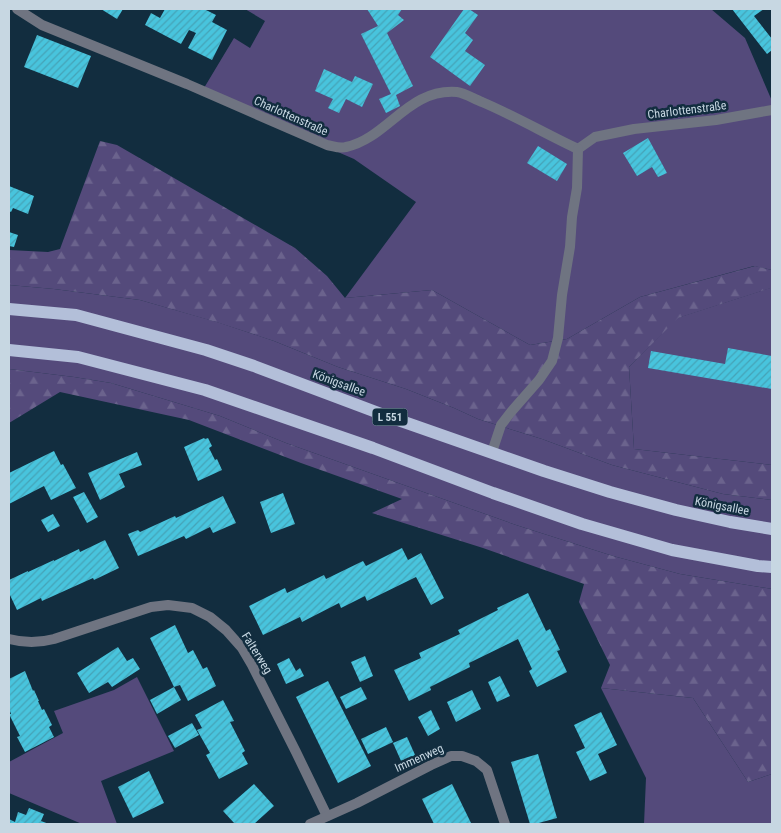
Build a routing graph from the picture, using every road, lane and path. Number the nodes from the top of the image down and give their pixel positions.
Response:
1 (16, 9) edge
2 (772, 110) edge
3 (578, 149) junction
4 (9, 309) edge
5 (9, 350) edge
6 (492, 452) junction
7 (772, 528) edge
8 (772, 567) edge
9 (9, 639) edge
10 (327, 816) junction
11 (310, 824) edge
12 (505, 824) edge

1 - 3 street, Charlottenstraße
2 - 3 street, Charlottenstraße
3 - 6 street
4 - 6 main road, Königsallee / L 551
5 - 8 main road
6 - 7 main road, Königsallee / L 551
9 - 10 street, Falterweg
10 - 11 street, Immenweg
10 - 12 street, Immenweg

